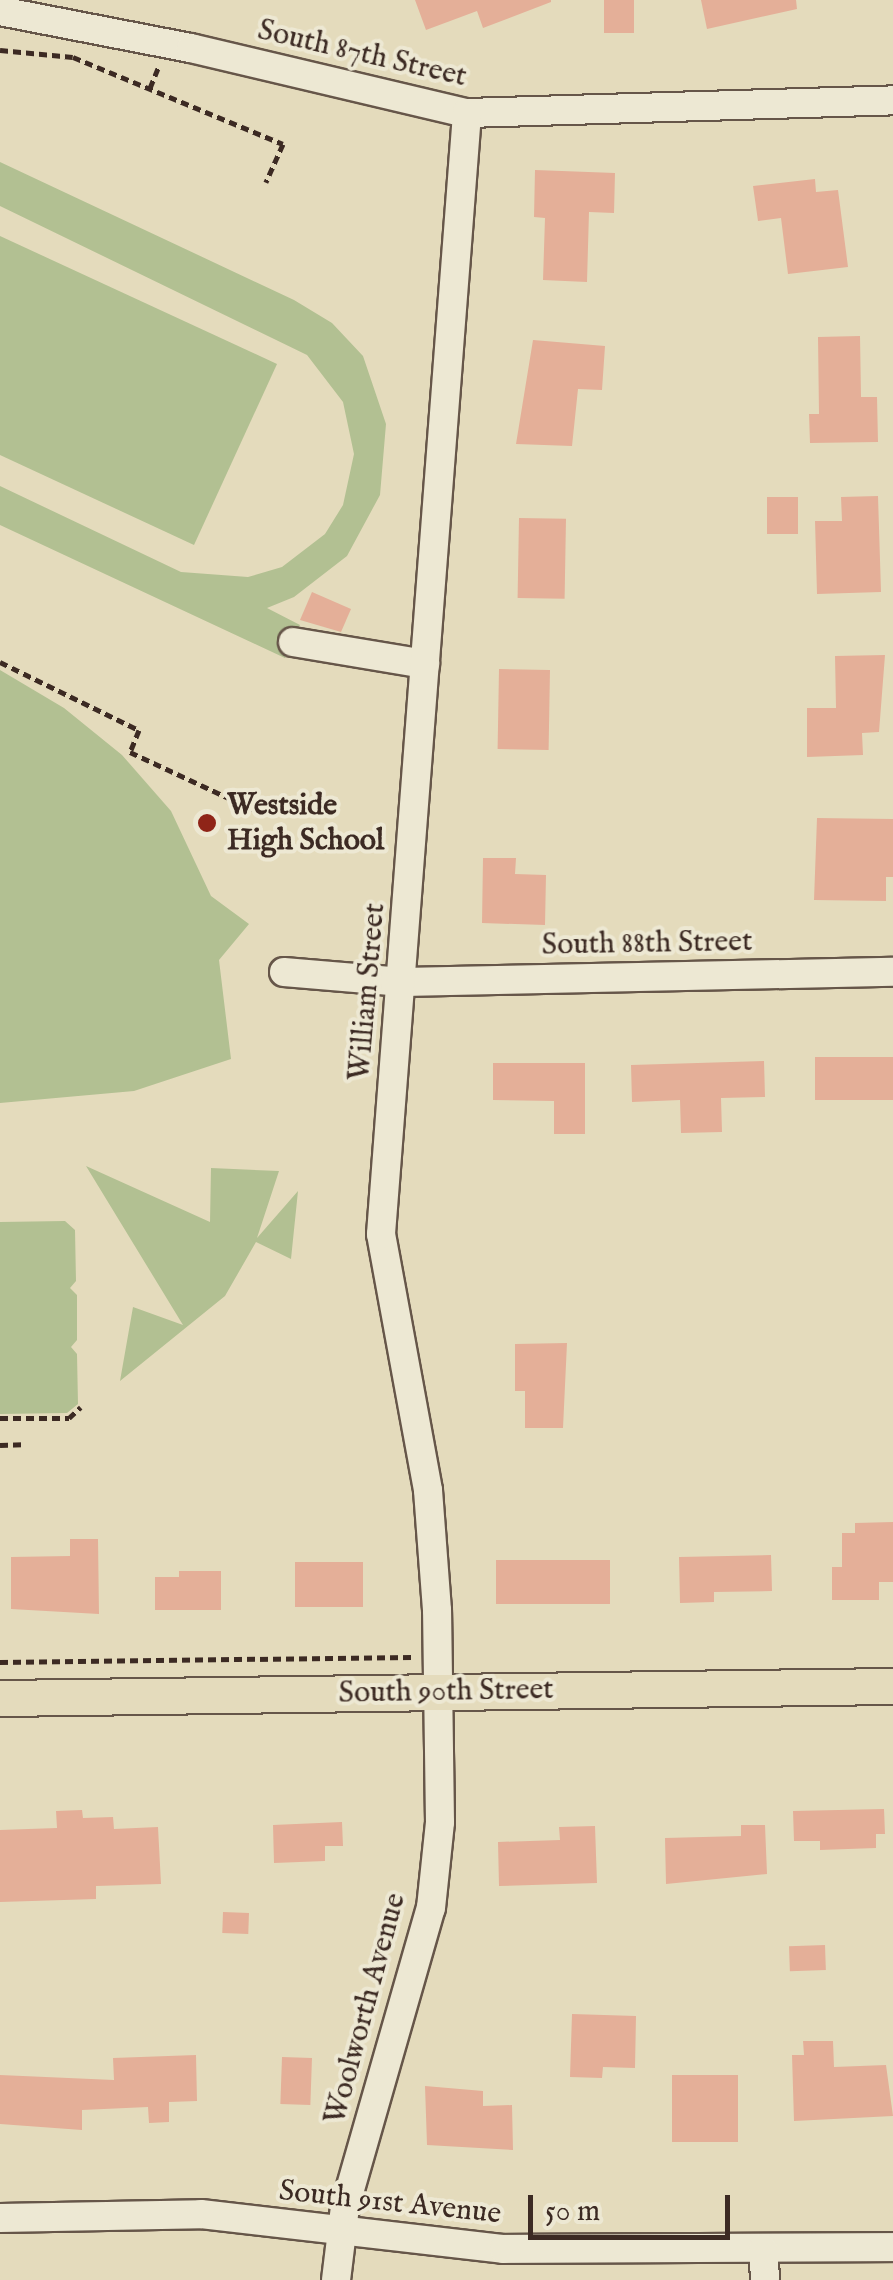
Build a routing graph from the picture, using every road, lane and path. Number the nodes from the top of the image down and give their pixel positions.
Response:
1 (0, 12) edge
2 (0, 50) edge
3 (161, 60) dead end
4 (150, 88) junction
5 (893, 100) edge
6 (466, 113) junction
7 (266, 182) dead end
8 (293, 642) dead end
9 (0, 662) edge
10 (425, 664) junction
11 (263, 814) dead end
12 (284, 972) dead end
13 (893, 972) edge
14 (402, 982) junction
15 (81, 1407) dead end
16 (0, 1418) edge
17 (22, 1444) dead end
18 (0, 1445) edge
19 (415, 1658) dead end
20 (0, 1662) edge
21 (893, 1686) edge
22 (438, 1692) junction
23 (0, 1698) edge
24 (0, 2218) edge
25 (341, 2231) junction
26 (893, 2247) edge
27 (763, 2249) junction
28 (336, 2280) edge
29 (765, 2280) edge

1 - 6 street, South 87th Street
2 - 4 path
3 - 4 path
4 - 7 path
5 - 6 street, South 87th Street
6 - 10 street, William Street
8 - 10 street
9 - 11 path
10 - 14 street, William Street
12 - 14 street, South 88th Street
13 - 14 street, South 88th Street
14 - 22 street, William Street
15 - 16 path
17 - 18 path
19 - 20 path
21 - 22 main road, South 90th Street
22 - 23 main road, South 90th Street
22 - 25 street, Woolworth Avenue
24 - 25 street, South 91st Avenue
25 - 27 street, South 91st Avenue
25 - 28 street, Woolworth Avenue
26 - 27 street, South 91st Avenue
27 - 29 street

